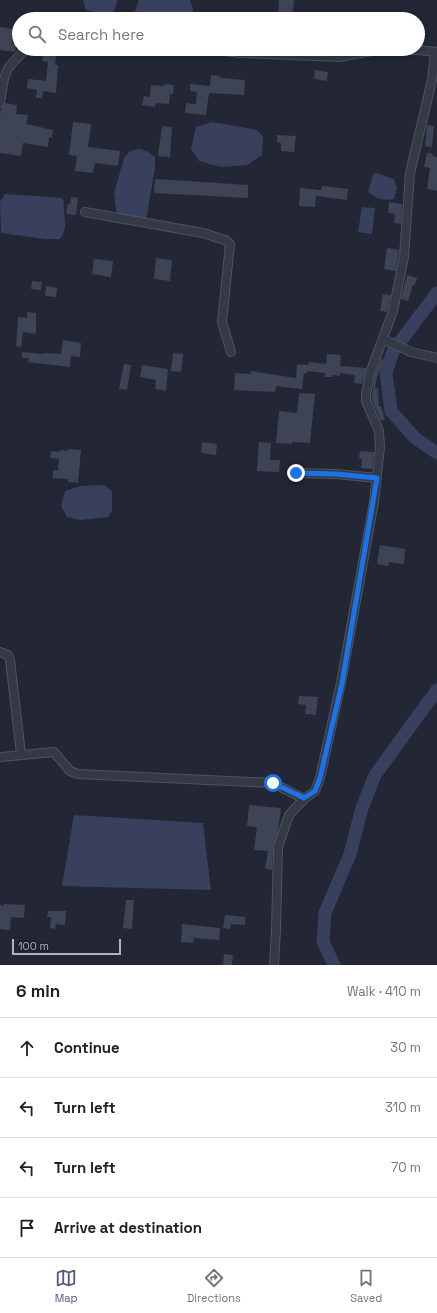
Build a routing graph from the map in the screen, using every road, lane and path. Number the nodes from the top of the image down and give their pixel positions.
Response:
1 (425, 51) edge
2 (436, 52) edge
3 (19, 56) edge
4 (319, 56) edge
5 (344, 56) edge
6 (0, 102) edge
7 (85, 212) dead end
8 (385, 339) junction
9 (231, 352) dead end
10 (437, 358) edge
11 (296, 473) dead end
12 (377, 478) junction
13 (0, 652) edge
14 (21, 754) junction
15 (0, 757) edge
16 (304, 798) junction
17 (274, 965) edge

1 - 2 street
2 - 8 street
3 - 6 street
4 - 5 street
7 - 9 street
8 - 10 street
8 - 12 street
11 - 12 street
12 - 16 street
13 - 14 street
14 - 15 street
14 - 16 street
16 - 17 street

